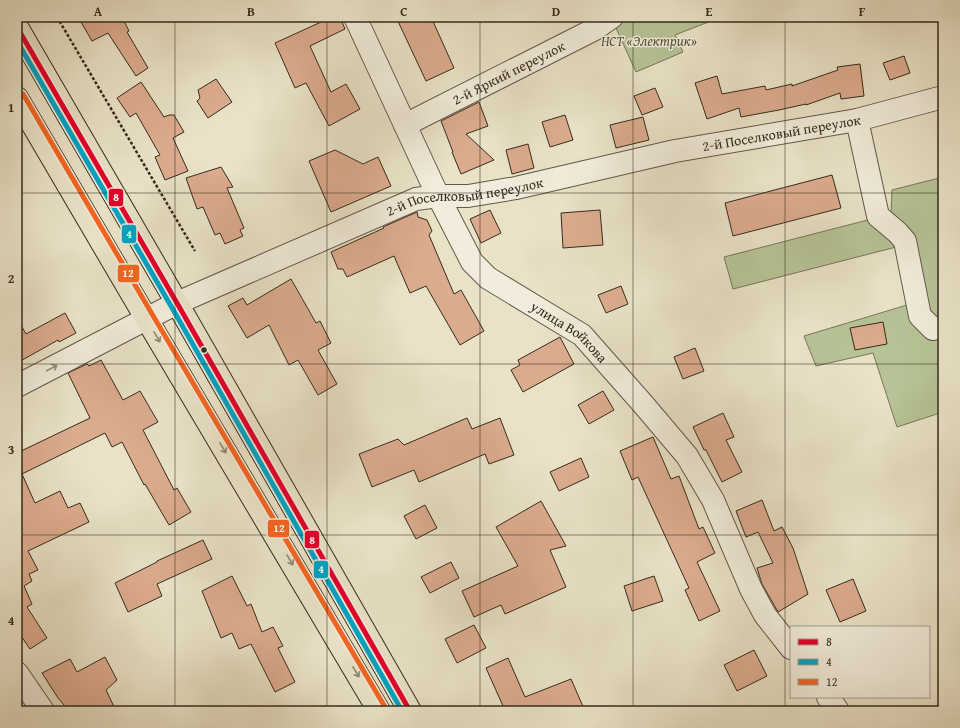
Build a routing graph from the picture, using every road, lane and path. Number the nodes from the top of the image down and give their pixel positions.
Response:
1 (57, 17) edge
2 (355, 17) edge
3 (612, 17) edge
4 (17, 27) edge
5 (943, 97) edge
6 (17, 98) edge
7 (857, 120) junction
8 (405, 125) junction
9 (438, 196) junction
10 (195, 252) dead end
11 (177, 303) junction
12 (146, 318) junction
13 (943, 327) edge
14 (17, 386) edge
15 (790, 647) edge
16 (17, 673) edge
17 (829, 698) edge
18 (43, 711) edge
19 (379, 711) edge
20 (410, 711) edge
21 (838, 711) edge

1 - 10 path
2 - 8 street, улица Войкова
3 - 8 street, 2-й Яркий переулок
4 - 11 main road
5 - 7 street, 2-й Поселковый переулок
6 - 12 main road
7 - 9 street, 2-й Поселковый переулок
7 - 13 street
8 - 9 street, улица Войкова
9 - 11 street, 2-й Поселковый переулок
9 - 15 street, улица Войкова
11 - 12 street, 2-й Поселковый переулок
11 - 20 main road
14 -> 12 street, 2-й Поселковый переулок
12 -> 19 main road
16 - 18 street
17 - 21 street

